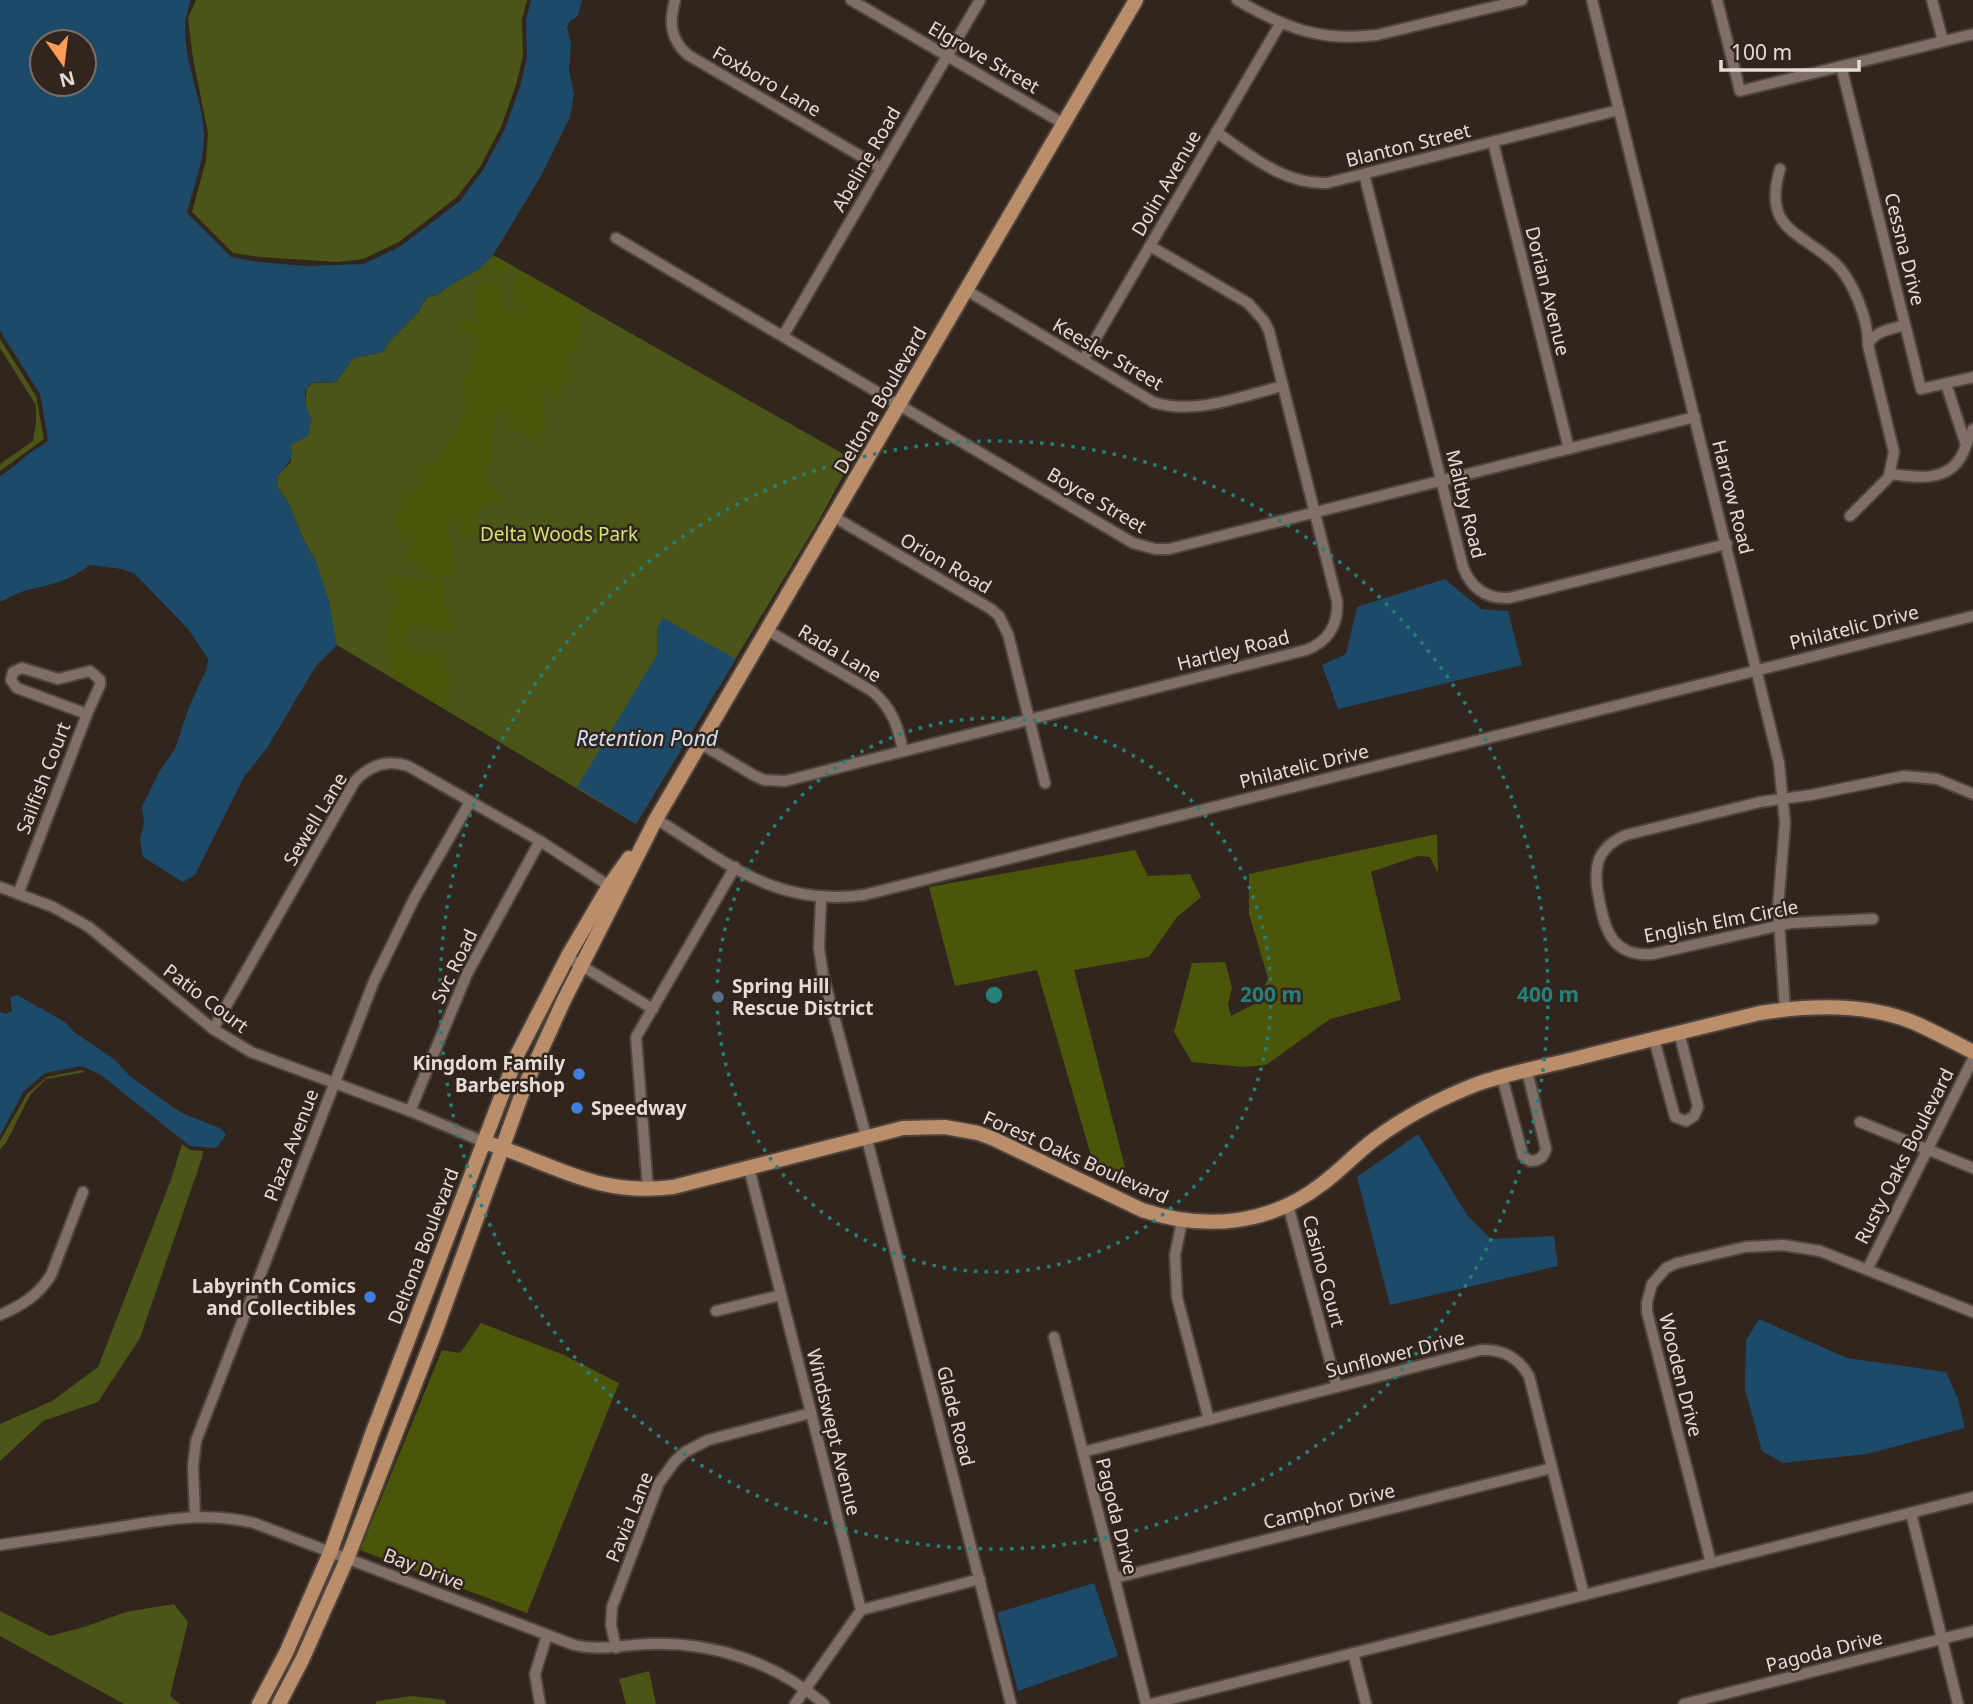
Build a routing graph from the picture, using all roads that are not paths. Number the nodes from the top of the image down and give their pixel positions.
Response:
1 (675, 0) edge
2 (851, 0) edge
3 (980, 0) edge
4 (1136, 0) edge
5 (1237, 0) edge
6 (1521, 0) edge
7 (1592, 0) edge
8 (1717, 0) edge
9 (1932, 0) edge
10 (1280, 24) junction
11 (1973, 34) edge
12 (1942, 41) junction
13 (947, 56) junction
14 (1842, 66) junction
15 (1619, 110) junction
16 (1064, 124) junction
17 (1216, 132) junction
18 (1493, 142) junction
19 (881, 168) junction
20 (1780, 169) dead end
21 (1364, 173) junction
22 (616, 238) dead end
23 (1150, 246) junction
24 (966, 290) junction
25 (1905, 325) junction
26 (783, 336) junction
27 (1868, 343) junction
28 (1083, 360) junction
29 (1973, 377) edge
30 (1946, 384) junction
31 (1283, 386) junction
32 (900, 404) junction
33 (1695, 417) junction
34 (1973, 429) edge
35 (1965, 442) junction
36 (1569, 449) junction
37 (1889, 475) junction
38 (1442, 481) junction
39 (1315, 513) junction
40 (1850, 516) dead end
41 (834, 517) junction
42 (1727, 544) junction
43 (1973, 616) edge
44 (767, 631) junction
45 (1755, 669) junction
46 (87, 714) junction
47 (1030, 719) junction
48 (701, 744) junction
49 (903, 751) junction
50 (1045, 782) dead end
51 (1973, 794) edge
52 (1784, 799) junction
53 (470, 802) junction
54 (656, 819) junction
55 (540, 841) junction
56 (735, 867) junction
57 (0, 887) edge
58 (615, 889) junction
59 (18, 894) junction
60 (821, 898) junction
61 (1873, 919) dead end
62 (1779, 925) junction
63 (567, 957) junction
64 (584, 965) junction
65 (653, 1009) junction
66 (1785, 1009) junction
67 (213, 1029) junction
68 (1679, 1032) junction
69 (1654, 1039) junction
70 (1973, 1052) edge
71 (1973, 1059) edge
72 (1527, 1071) junction
73 (1502, 1077) junction
74 (333, 1084) junction
75 (410, 1111) junction
76 (1860, 1122) dead end
77 (867, 1138) junction
78 (484, 1142) junction
79 (502, 1147) junction
80 (1927, 1149) junction
81 (749, 1168) junction
82 (1973, 1168) edge
83 (648, 1190) junction
84 (83, 1192) dead end
85 (1288, 1205) junction
86 (1182, 1221) junction
87 (1867, 1270) junction
88 (781, 1295) junction
89 (716, 1311) dead end
90 (1973, 1312) edge
91 (0, 1315) edge
92 (413, 1326) junction
93 (434, 1334) junction
94 (1054, 1337) dead end
95 (1336, 1387) junction
96 (811, 1413) junction
97 (1209, 1420) junction
98 (1083, 1452) junction
99 (1552, 1468) junction
100 (1973, 1497) edge
101 (1911, 1513) junction
102 (195, 1516) junction
103 (0, 1545) edge
104 (330, 1553) junction
105 (347, 1559) junction
106 (1711, 1563) junction
107 (1115, 1578) junction
108 (979, 1579) junction
109 (1584, 1595) junction
110 (861, 1610) junction
111 (1973, 1631) edge
112 (547, 1635) junction
113 (1942, 1639) junction
114 (616, 1648) junction
115 (1353, 1653) junction
116 (805, 1689) junction
117 (1735, 1691) junction
118 (259, 1704) edge
119 (279, 1704) edge
120 (540, 1704) edge
121 (795, 1704) edge
122 (824, 1704) edge
123 (1011, 1704) edge
124 (1148, 1704) edge
125 (1366, 1704) edge
126 (1684, 1704) edge
127 (1738, 1704) edge
128 (1958, 1704) edge

1 - 19 street, Foxboro Lane
2 - 13 street, Elgrove Street
3 - 13 street, Abeline Road
4 - 16 main road, Deltona Boulevard
5 - 10 street
6 - 10 street
7 - 15 street, Harrow Road
8 - 14 street
9 - 12 street
10 - 17 street, Dolin Avenue
11 - 12 street
12 - 14 street
13 - 16 street, Elgrove Street
13 - 19 street, Abeline Road
14 - 25 street, Cessna Drive
15 - 18 street, Blanton Street
15 - 33 street, Harrow Road
16 - 24 main road, Deltona Boulevard
17 - 21 street, Blanton Street
17 - 23 street, Dolin Avenue
18 - 21 street, Blanton Street
18 - 36 street, Dorian Avenue
19 - 26 street, Abeline Road
20 - 27 street
21 - 38 street, Maltby Road
22 - 26 street, Boyce Street
23 - 28 street, Dolin Avenue
23 - 31 street, Hartley Road
24 - 28 street, Keesler Street
24 - 32 main road, Deltona Boulevard
25 - 27 street
25 - 30 street, Cessna Drive
26 - 32 street, Boyce Street
27 - 37 street
28 - 31 street, Keesler Street
29 - 30 street, Cessna Drive
30 - 35 street
31 - 39 street, Hartley Road
32 - 39 street, Boyce Street
32 - 41 main road, Deltona Boulevard
33 - 36 street, Boyce Street
33 - 42 street, Harrow Road
34 - 35 street
35 - 37 street
36 - 38 street, Boyce Street
37 - 40 street
38 - 39 street, Boyce Street
38 - 42 street, Maltby Road
39 - 47 street, Hartley Road
41 - 44 main road, Deltona Boulevard
41 - 47 street, Orion Road
42 - 45 street, Harrow Road
43 - 45 street, Philatelic Drive
44 - 48 main road, Deltona Boulevard
44 - 49 street, Rada Lane
45 - 52 street, Harrow Road
45 - 60 street, Philatelic Drive
46 - 46 street, Sailfish Court
46 - 59 street, Sailfish Court
47 - 49 street, Hartley Road
47 - 50 street, Orion Road
48 - 49 street, Hartley Road
48 - 54 main road, Deltona Boulevard
51 - 52 street
52 - 62 street, Harrow Road
52 - 62 street, English Elm Circle
53 - 55 street, Sewell Lane
53 - 67 street, Sewell Lane
53 - 74 street, Plaza Avenue
54 - 56 street, Philatelic Drive
54 - 58 main road, Deltona Boulevard
55 - 58 street, Sewell Lane
55 - 75 street, Svc Road
56 - 60 street, Philatelic Drive
56 - 65 street
57 - 59 street, Patio Court
58 - 63 main road, Deltona Boulevard
58 - 64 main road, Deltona Boulevard
59 - 67 street, Patio Court
60 - 77 street, Glade Road
61 - 62 street, English Elm Circle
62 - 66 street, Harrow Road
63 - 64 street
63 - 78 main road, Deltona Boulevard
64 - 65 street
64 - 79 main road, Deltona Boulevard
65 - 83 street
66 - 68 main road, Forest Oaks Boulevard
66 - 70 main road, Forest Oaks Boulevard
67 - 74 street, Patio Court
68 - 69 main road, Forest Oaks Boulevard
68 - 69 street
69 - 72 main road, Forest Oaks Boulevard
71 - 80 street, Rusty Oaks Boulevard
72 - 73 main road, Forest Oaks Boulevard
72 - 73 street
73 - 85 main road, Forest Oaks Boulevard
74 - 75 street, Patio Court
74 - 102 street, Plaza Avenue
75 - 78 street, Patio Court
76 - 80 street
77 - 81 main road, Forest Oaks Boulevard
77 - 86 main road, Forest Oaks Boulevard
77 - 108 street, Glade Road
78 - 79 main road, Forest Oaks Boulevard
78 - 92 main road, Deltona Boulevard
79 - 83 main road, Forest Oaks Boulevard
79 - 93 main road, Deltona Boulevard
80 - 82 street
80 - 87 street, Rusty Oaks Boulevard
81 - 83 main road, Forest Oaks Boulevard
81 - 88 street, Windswept Avenue
84 - 91 street
85 - 86 main road, Forest Oaks Boulevard
85 - 95 street, Casino Court
86 - 97 street
87 - 90 street, Wooden Drive
87 - 106 street, Wooden Drive
88 - 89 street
88 - 96 street, Windswept Avenue
92 - 93 main road
92 - 104 main road, Deltona Boulevard
93 - 105 main road, Deltona Boulevard
94 - 98 street, Pagoda Drive
95 - 97 street, Sunflower Drive
95 - 99 street, Sunflower Drive
96 - 110 street, Windswept Avenue
96 - 114 street, Pavia Lane
97 - 98 street, Sunflower Drive
98 - 107 street, Pagoda Drive
99 - 107 street, Camphor Drive
99 - 109 street, Sunflower Drive
100 - 101 street
101 - 106 street
101 - 113 street
102 - 103 street, Bay Drive
102 - 104 street, Bay Drive
104 - 105 street, Bay Drive
104 - 118 main road, Deltona Boulevard
105 - 112 street, Bay Drive
105 - 119 main road, Deltona Boulevard
106 - 109 street
107 - 124 street, Pagoda Drive
108 - 110 street
108 - 123 street, Glade Road
109 - 115 street
110 - 116 street
111 - 113 street, Pagoda Drive
112 - 114 street, Bay Drive
112 - 120 street
113 - 117 street, Pagoda Drive
113 - 128 street
114 - 116 street, Bay Drive
115 - 124 street
115 - 125 street
116 - 121 street
116 - 122 street, Bay Drive
117 - 126 street, Pagoda Drive
117 - 127 street

